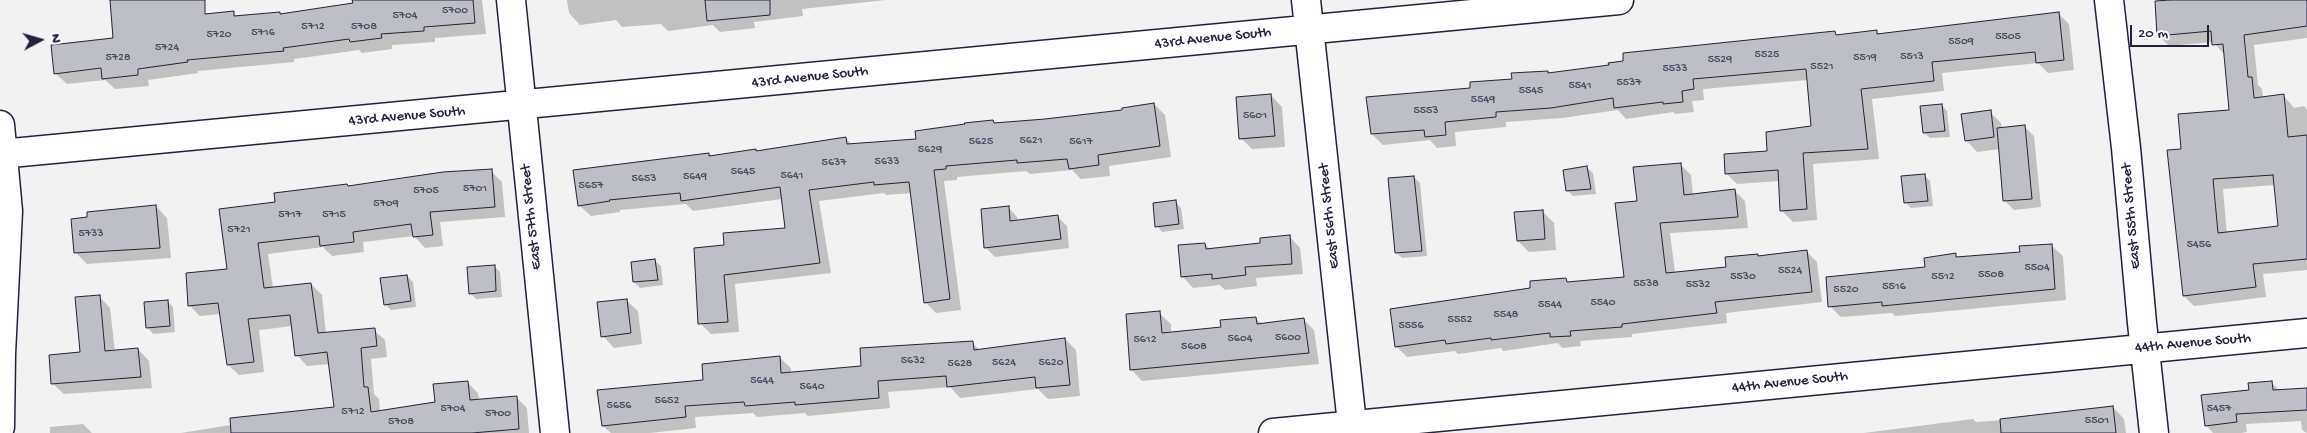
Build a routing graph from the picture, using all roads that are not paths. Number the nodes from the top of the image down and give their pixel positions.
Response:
1 (511, 0) edge
2 (1306, 0) edge
3 (1619, 0) edge
4 (2109, 0) edge
5 (1309, 30) junction
6 (521, 105) junction
7 (0, 125) edge
8 (2, 154) edge
9 (2307, 333) edge
10 (2145, 348) junction
11 (0, 427) edge
12 (1353, 429) edge
13 (555, 433) edge
14 (1273, 433) edge
15 (2154, 433) edge

1 - 6 street, East 57th Street
2 - 5 street, East 56th Street
3 - 5 street, 43rd Avenue South
4 - 10 street, East 55th Street
5 - 6 street, 43rd Avenue South
5 - 12 street, East 56th Street
6 - 8 street, 43rd Avenue South
6 - 13 street, East 57th Street
7 - 8 street
8 - 11 street
9 - 10 street, 44th Avenue South
10 - 12 street, 44th Avenue South
10 - 15 street, East 55th Street
12 - 14 street, 44th Avenue South

